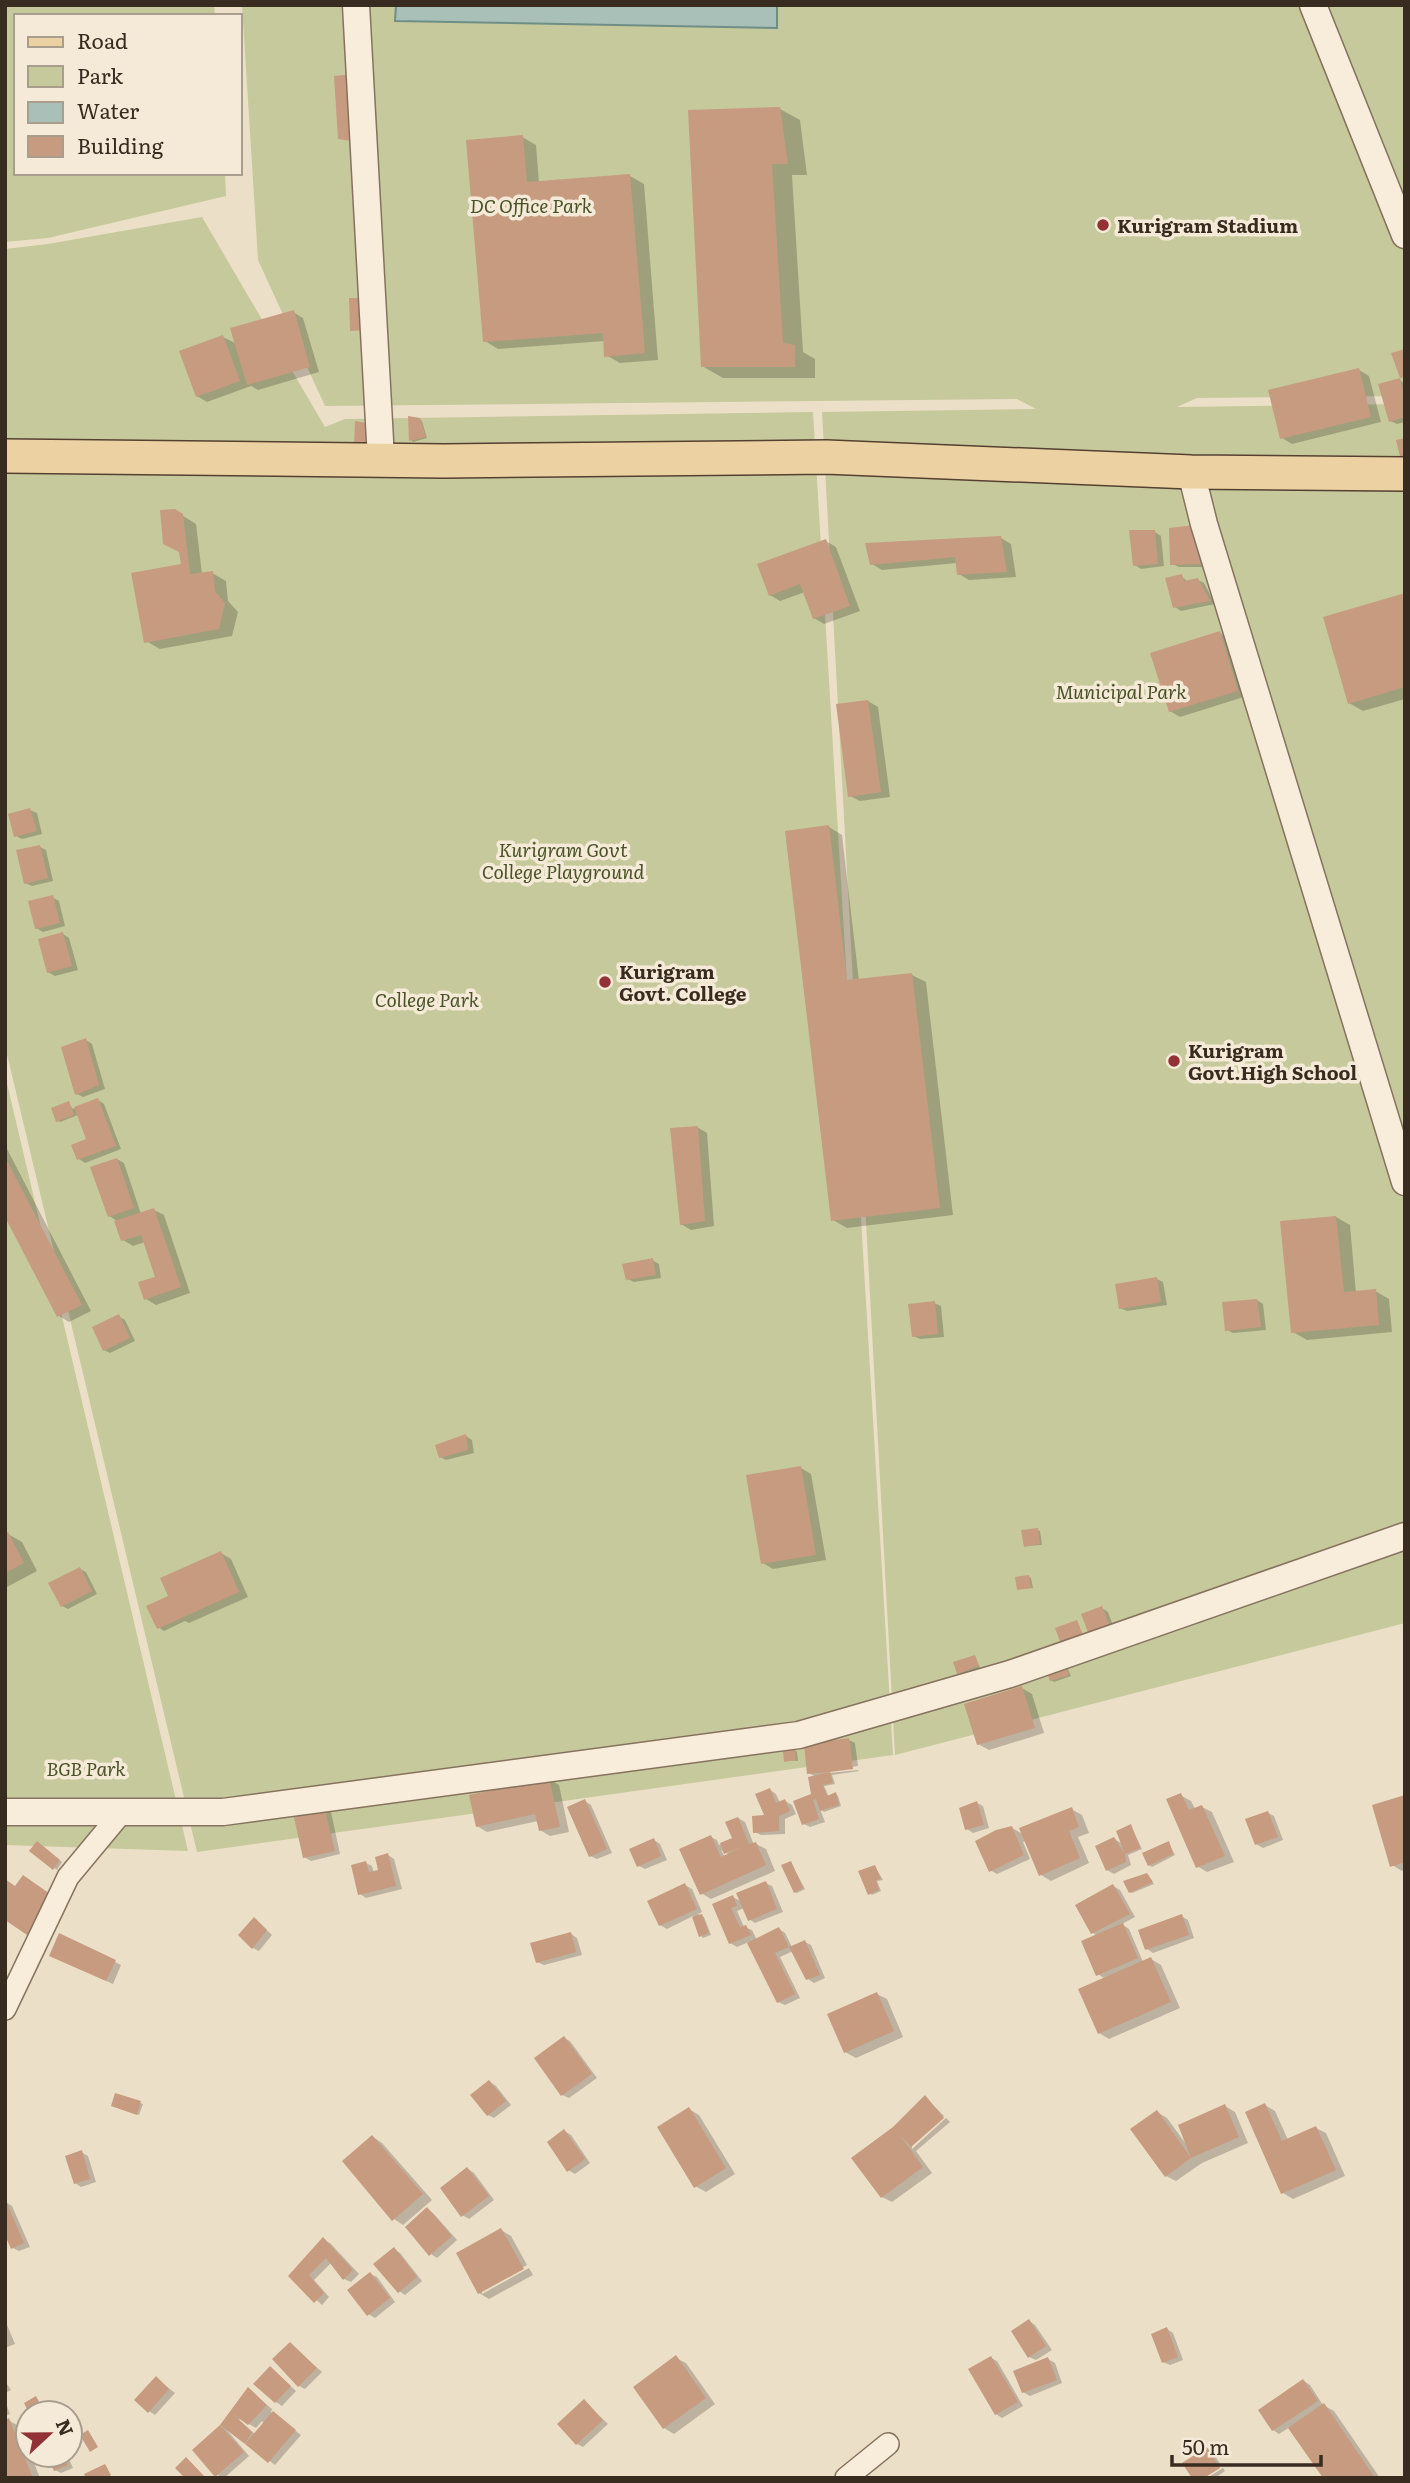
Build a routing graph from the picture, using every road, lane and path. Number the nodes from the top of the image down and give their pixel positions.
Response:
1 (356, 5) edge
2 (1313, 5) edge
3 (1405, 235) edge
4 (5, 456) edge
5 (381, 459) junction
6 (1191, 472) junction
7 (1405, 474) edge
8 (1405, 1182) edge
9 (1405, 1536) edge
10 (5, 1812) edge
11 (122, 1812) junction
12 (5, 2009) edge
13 (888, 2444) dead end
14 (846, 2478) edge

1 - 5 street
2 - 3 street
4 - 5 main road
5 - 6 main road
6 - 7 main road
6 - 8 street
9 - 11 street
10 - 11 street
11 - 12 street
13 - 14 street

